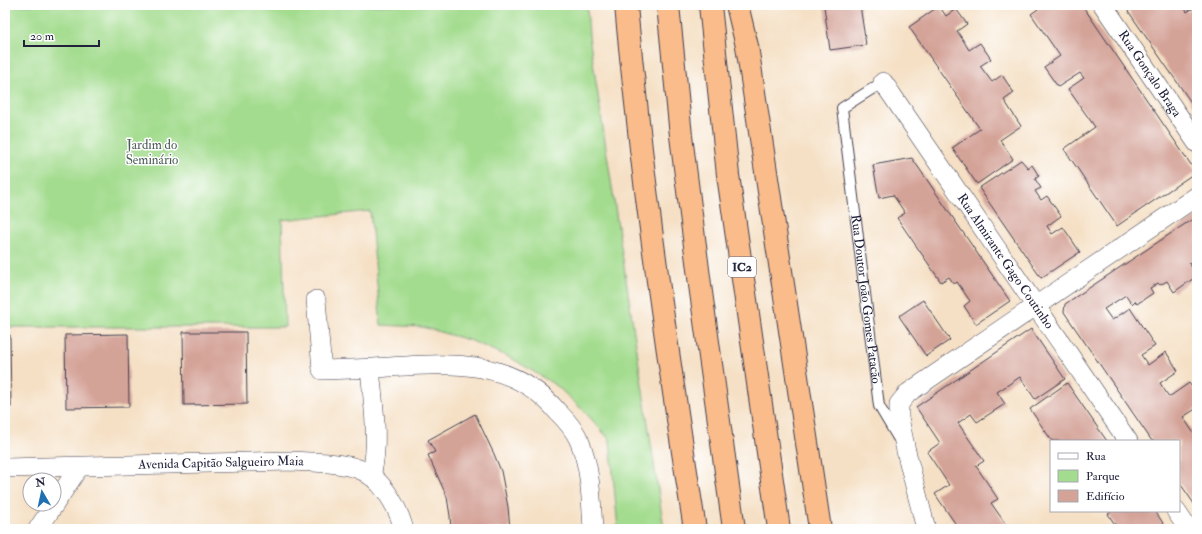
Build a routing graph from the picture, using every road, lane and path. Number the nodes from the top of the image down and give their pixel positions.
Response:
1 (626, 5) edge
2 (668, 5) edge
3 (710, 5) edge
4 (737, 5) edge
5 (1103, 5) edge
6 (883, 82) joint
7 (1197, 143) edge
8 (1197, 196) edge
9 (316, 300) dead end
10 (1035, 305) junction
11 (370, 369) junction
12 (1127, 440) edge
13 (906, 451) junction
14 (79, 467) junction
15 (5, 468) edge
16 (370, 476) junction
17 (1177, 512) edge
18 (38, 529) edge
19 (404, 529) edge
20 (593, 529) edge
21 (695, 529) edge
22 (734, 529) edge
23 (779, 529) edge
24 (820, 529) edge
25 (926, 529) edge
26 (1188, 529) edge

1 - 21 highway
2 - 22 highway
3 - 23 highway, IC2
4 - 24 highway
5 - 7 street, Rua Gonçalo Braga
6 - 10 street, Rua Almirante Gago Coutinho
6 - 13 lane, Rua Doutor João Gomes Patacão
8 - 10 street
9 - 11 street
10 - 12 street, Rua Almirante Gago Coutinho
10 - 13 street
11 - 16 street
11 - 20 street
13 - 25 street, Rua Doutor João Gomes Patacão
14 - 15 street, Avenida Capitão Salgueiro Maia
14 - 16 street, Avenida Capitão Salgueiro Maia
14 - 18 street
16 - 19 street, Avenida Capitão Salgueiro Maia
17 - 26 street

